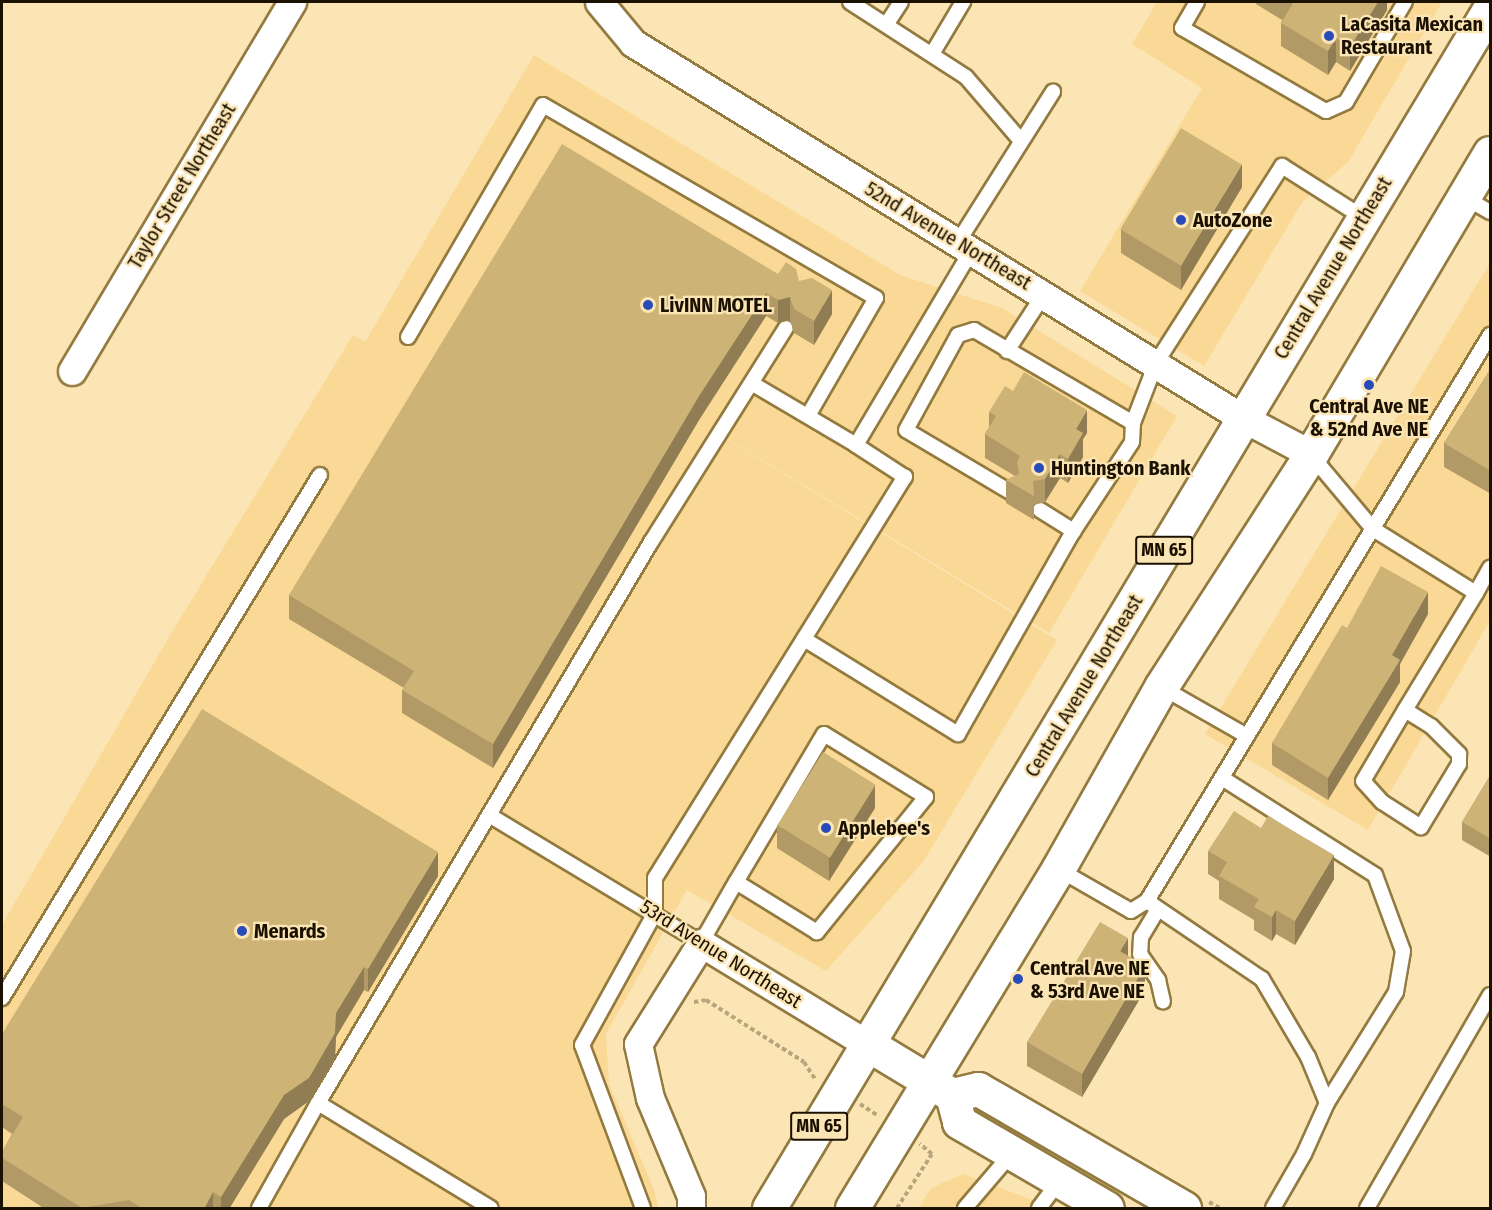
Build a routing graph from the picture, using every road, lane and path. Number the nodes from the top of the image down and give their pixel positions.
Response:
1 (292, 2) edge
2 (599, 2) edge
3 (850, 2) edge
4 (901, 2) edge
5 (963, 2) edge
6 (1197, 2) edge
7 (1405, 2) edge
8 (1491, 8) edge
9 (886, 25) junction
10 (932, 54) junction
11 (1053, 92) dead end
12 (1022, 141) junction
13 (1491, 153) edge
14 (1477, 204) edge
15 (1365, 219) junction
16 (964, 247) junction
17 (1044, 294) junction
18 (786, 328) dead end
19 (1491, 335) edge
20 (408, 337) dead end
21 (1007, 351) junction
22 (1156, 363) junction
23 (72, 371) dead end
24 (753, 384) junction
25 (808, 416) junction
26 (1241, 417) junction
27 (1133, 423) junction
28 (856, 445) junction
29 (1311, 454) junction
30 (320, 475) dead end
31 (1012, 493) edge
32 (1040, 510) dead end
33 (1373, 529) junction
34 (1074, 531) junction
35 (1491, 568) edge
36 (1476, 593) junction
37 (804, 639) junction
38 (1161, 687) junction
39 (1405, 710) junction
40 (1247, 736) junction
41 (1222, 778) junction
42 (489, 815) junction
43 (1058, 869) junction
44 (736, 882) junction
45 (1153, 905) junction
46 (655, 913) junction
47 (701, 943) junction
48 (669, 994) junction
49 (1491, 995) edge
50 (2, 998) edge
51 (1162, 1001) dead end
52 (869, 1045) junction
53 (941, 1089) junction
54 (840, 1092) junction
55 (318, 1103) junction
56 (1327, 1103) junction
57 (900, 1129) junction
58 (1012, 1153) junction
59 (1060, 1180) junction
60 (259, 1209) edge
61 (491, 1209) edge
62 (643, 1209) edge
63 (691, 1209) edge
64 (769, 1209) edge
65 (852, 1209) edge
66 (897, 1209) edge
67 (965, 1209) edge
68 (1039, 1209) edge
69 (1107, 1209) edge
70 (1184, 1209) edge
71 (1273, 1209) edge
72 (1367, 1209) edge

1 - 23 street, Taylor Street Northeast
2 - 16 street, 52nd Avenue Northeast
3 - 9 lane
4 - 9 lane
5 - 10 lane
6 - 7 lane
8 - 15 main road, Central Avenue Northeast / MN 65
9 - 10 lane
10 - 12 lane
11 - 12 lane
12 - 16 lane
13 - 14 main road
14 - 29 main road
15 - 22 lane
15 - 26 main road, Central Avenue Northeast / MN 65
16 - 17 street, 52nd Avenue Northeast
16 - 28 lane
17 - 21 lane
17 - 22 street, 52nd Avenue Northeast
18 - 24 lane
19 - 33 lane
20 - 25 lane
21 - 27 lane
21 - 31 lane
22 - 26 street, 52nd Avenue Northeast
22 - 27 lane
24 - 25 lane
24 - 42 lane
25 - 28 lane
26 - 29 street, 52nd Avenue Northeast
26 - 52 main road, Central Avenue Northeast / MN 65
27 - 34 lane
28 - 37 lane
29 - 33 lane
29 - 38 main road
30 - 50 lane
32 - 34 lane
33 - 36 lane
33 - 40 lane
34 - 37 lane
35 - 36 lane
36 - 39 lane
37 - 46 lane
38 - 40 lane
38 - 43 main road
39 - 39 lane
40 - 41 lane
41 - 45 lane
41 - 56 lane
42 - 46 lane, 53rd Avenue Northeast
42 - 55 lane
43 - 45 lane
43 - 53 main road
44 - 44 lane
44 - 47 lane
45 - 51 lane
45 - 56 lane
46 - 47 lane, 53rd Avenue Northeast
46 - 62 lane
47 - 48 street
47 - 52 street, 53rd Avenue Northeast
48 - 54 path
48 - 63 street
49 - 72 lane
52 - 53 main road, 53rd Avenue Northeast
52 - 54 main road, Central Avenue Northeast / MN 65
53 - 57 main road
53 - 58 main road
53 - 70 main road
54 - 57 path
54 - 64 main road, Central Avenue Northeast / MN 65
55 - 60 lane
55 - 61 lane
56 - 71 lane
57 - 65 main road
57 - 66 path
58 - 59 main road
58 - 67 lane
59 - 68 lane
59 - 69 main road

